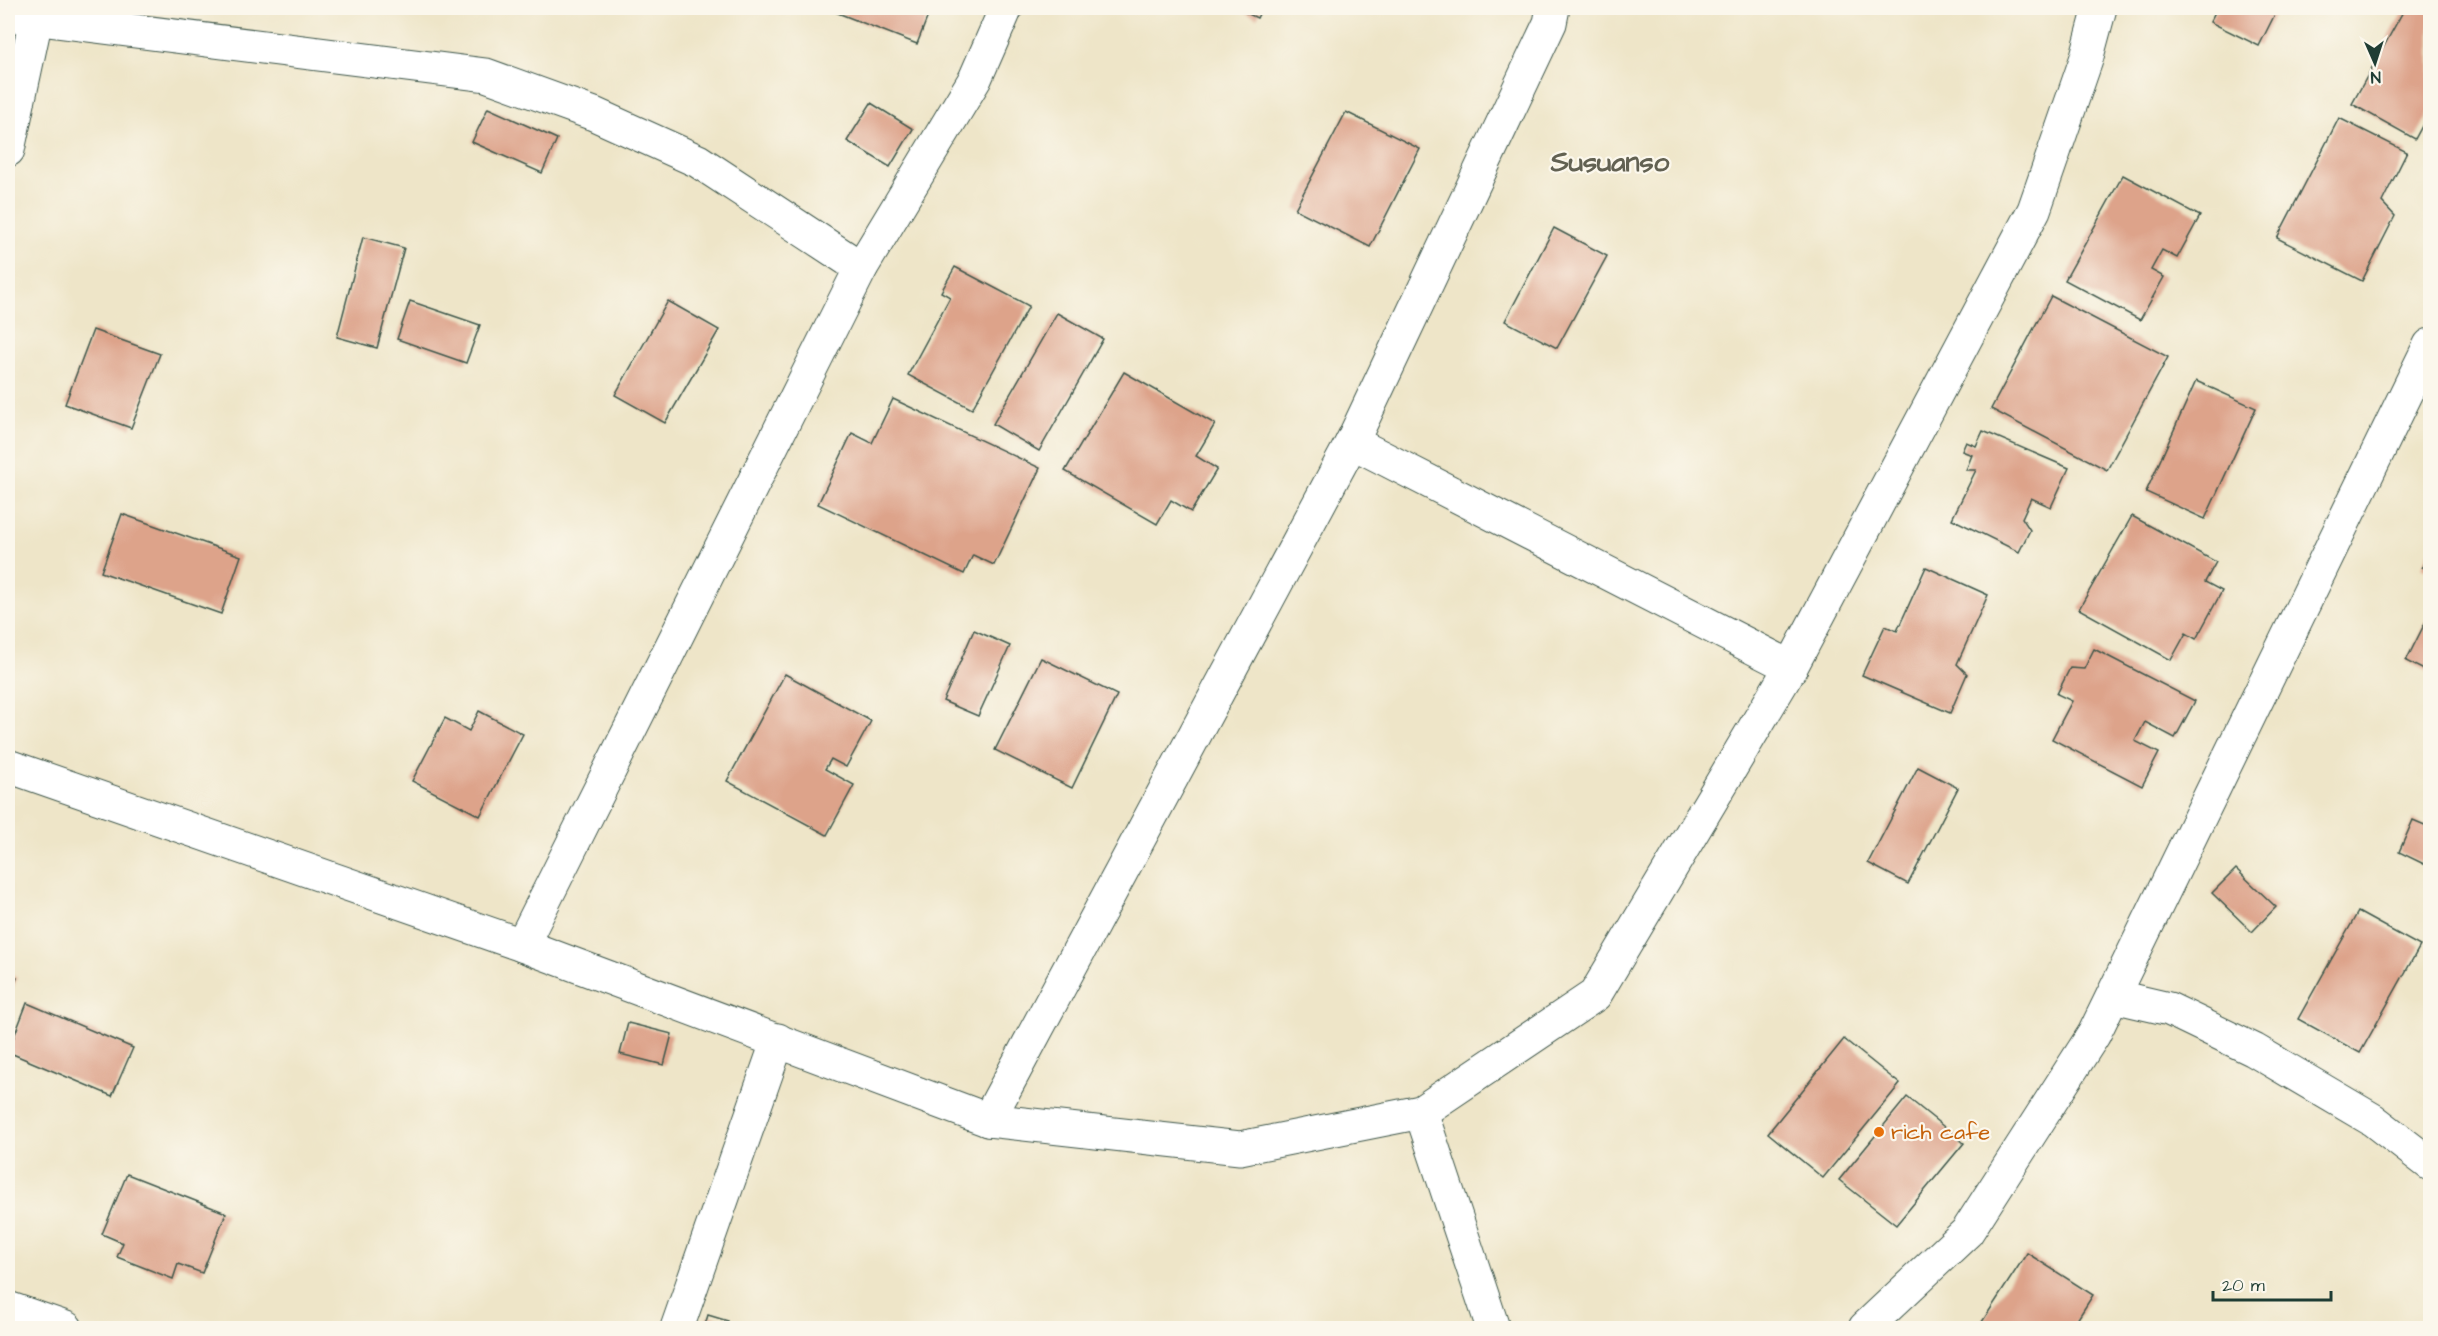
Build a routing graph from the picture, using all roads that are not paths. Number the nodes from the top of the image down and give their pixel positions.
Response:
1 (1006, 8) edge
2 (1553, 8) edge
3 (2100, 8) edge
4 (22, 17) edge
5 (8, 150) edge
6 (861, 268) junction
7 (2430, 345) edge
8 (1352, 442) junction
9 (1791, 667) junction
10 (8, 766) edge
11 (522, 945) junction
12 (2113, 996) junction
13 (778, 1040) junction
14 (1421, 1112) junction
15 (988, 1120) junction
16 (2430, 1164) edge
17 (8, 1308) edge
18 (66, 1329) edge
19 (677, 1329) edge
20 (1492, 1329) edge
21 (1865, 1329) edge

1 - 6 street
2 - 8 street
3 - 9 street
4 - 5 street
4 - 6 street
6 - 11 street
7 - 12 street
8 - 9 street
8 - 15 street
9 - 14 street
10 - 11 street
11 - 13 street
12 - 16 street
12 - 21 street
13 - 15 street
13 - 19 street
14 - 15 street
14 - 20 street
17 - 18 street

